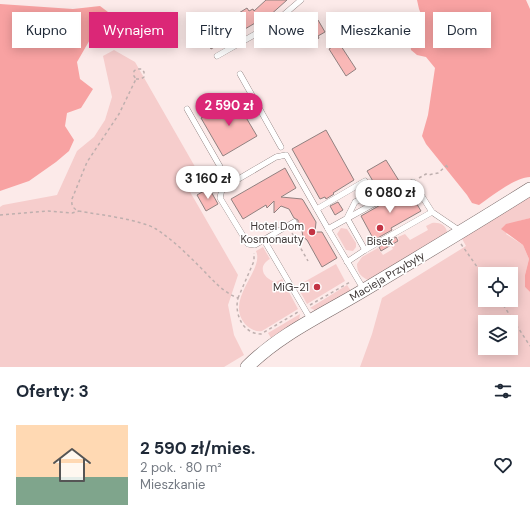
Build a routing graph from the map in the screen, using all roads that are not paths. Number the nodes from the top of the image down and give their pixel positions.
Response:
1 (301, 0) edge
2 (217, 56) dead end
3 (240, 74) dead end
4 (187, 109) dead end
5 (281, 147) dead end
6 (365, 181) dead end
7 (230, 184) junction
8 (530, 189) edge
9 (372, 193) dead end
10 (317, 209) junction
11 (432, 212) junction
12 (346, 218) junction
13 (294, 222) dead end
14 (328, 229) junction
15 (459, 234) junction
16 (264, 240) junction
17 (365, 250) junction
18 (347, 262) junction
19 (364, 290) junction
20 (311, 321) junction
21 (247, 367) edge

1 - 2 lane
3 - 5 lane
4 - 7 lane
6 - 10 lane
7 - 10 lane
7 - 16 lane
8 - 15 street, Macieja Przybyły
9 - 12 lane
10 - 14 lane
11 - 12 lane
11 - 15 lane
11 - 17 lane
12 - 14 lane
12 - 17 lane
13 - 16 lane
14 - 18 lane
15 - 19 street, Macieja Przybyły
16 - 20 lane
17 - 18 lane
18 - 19 lane
19 - 20 street, Macieja Przybyły
20 - 21 street, Macieja Przybyły

